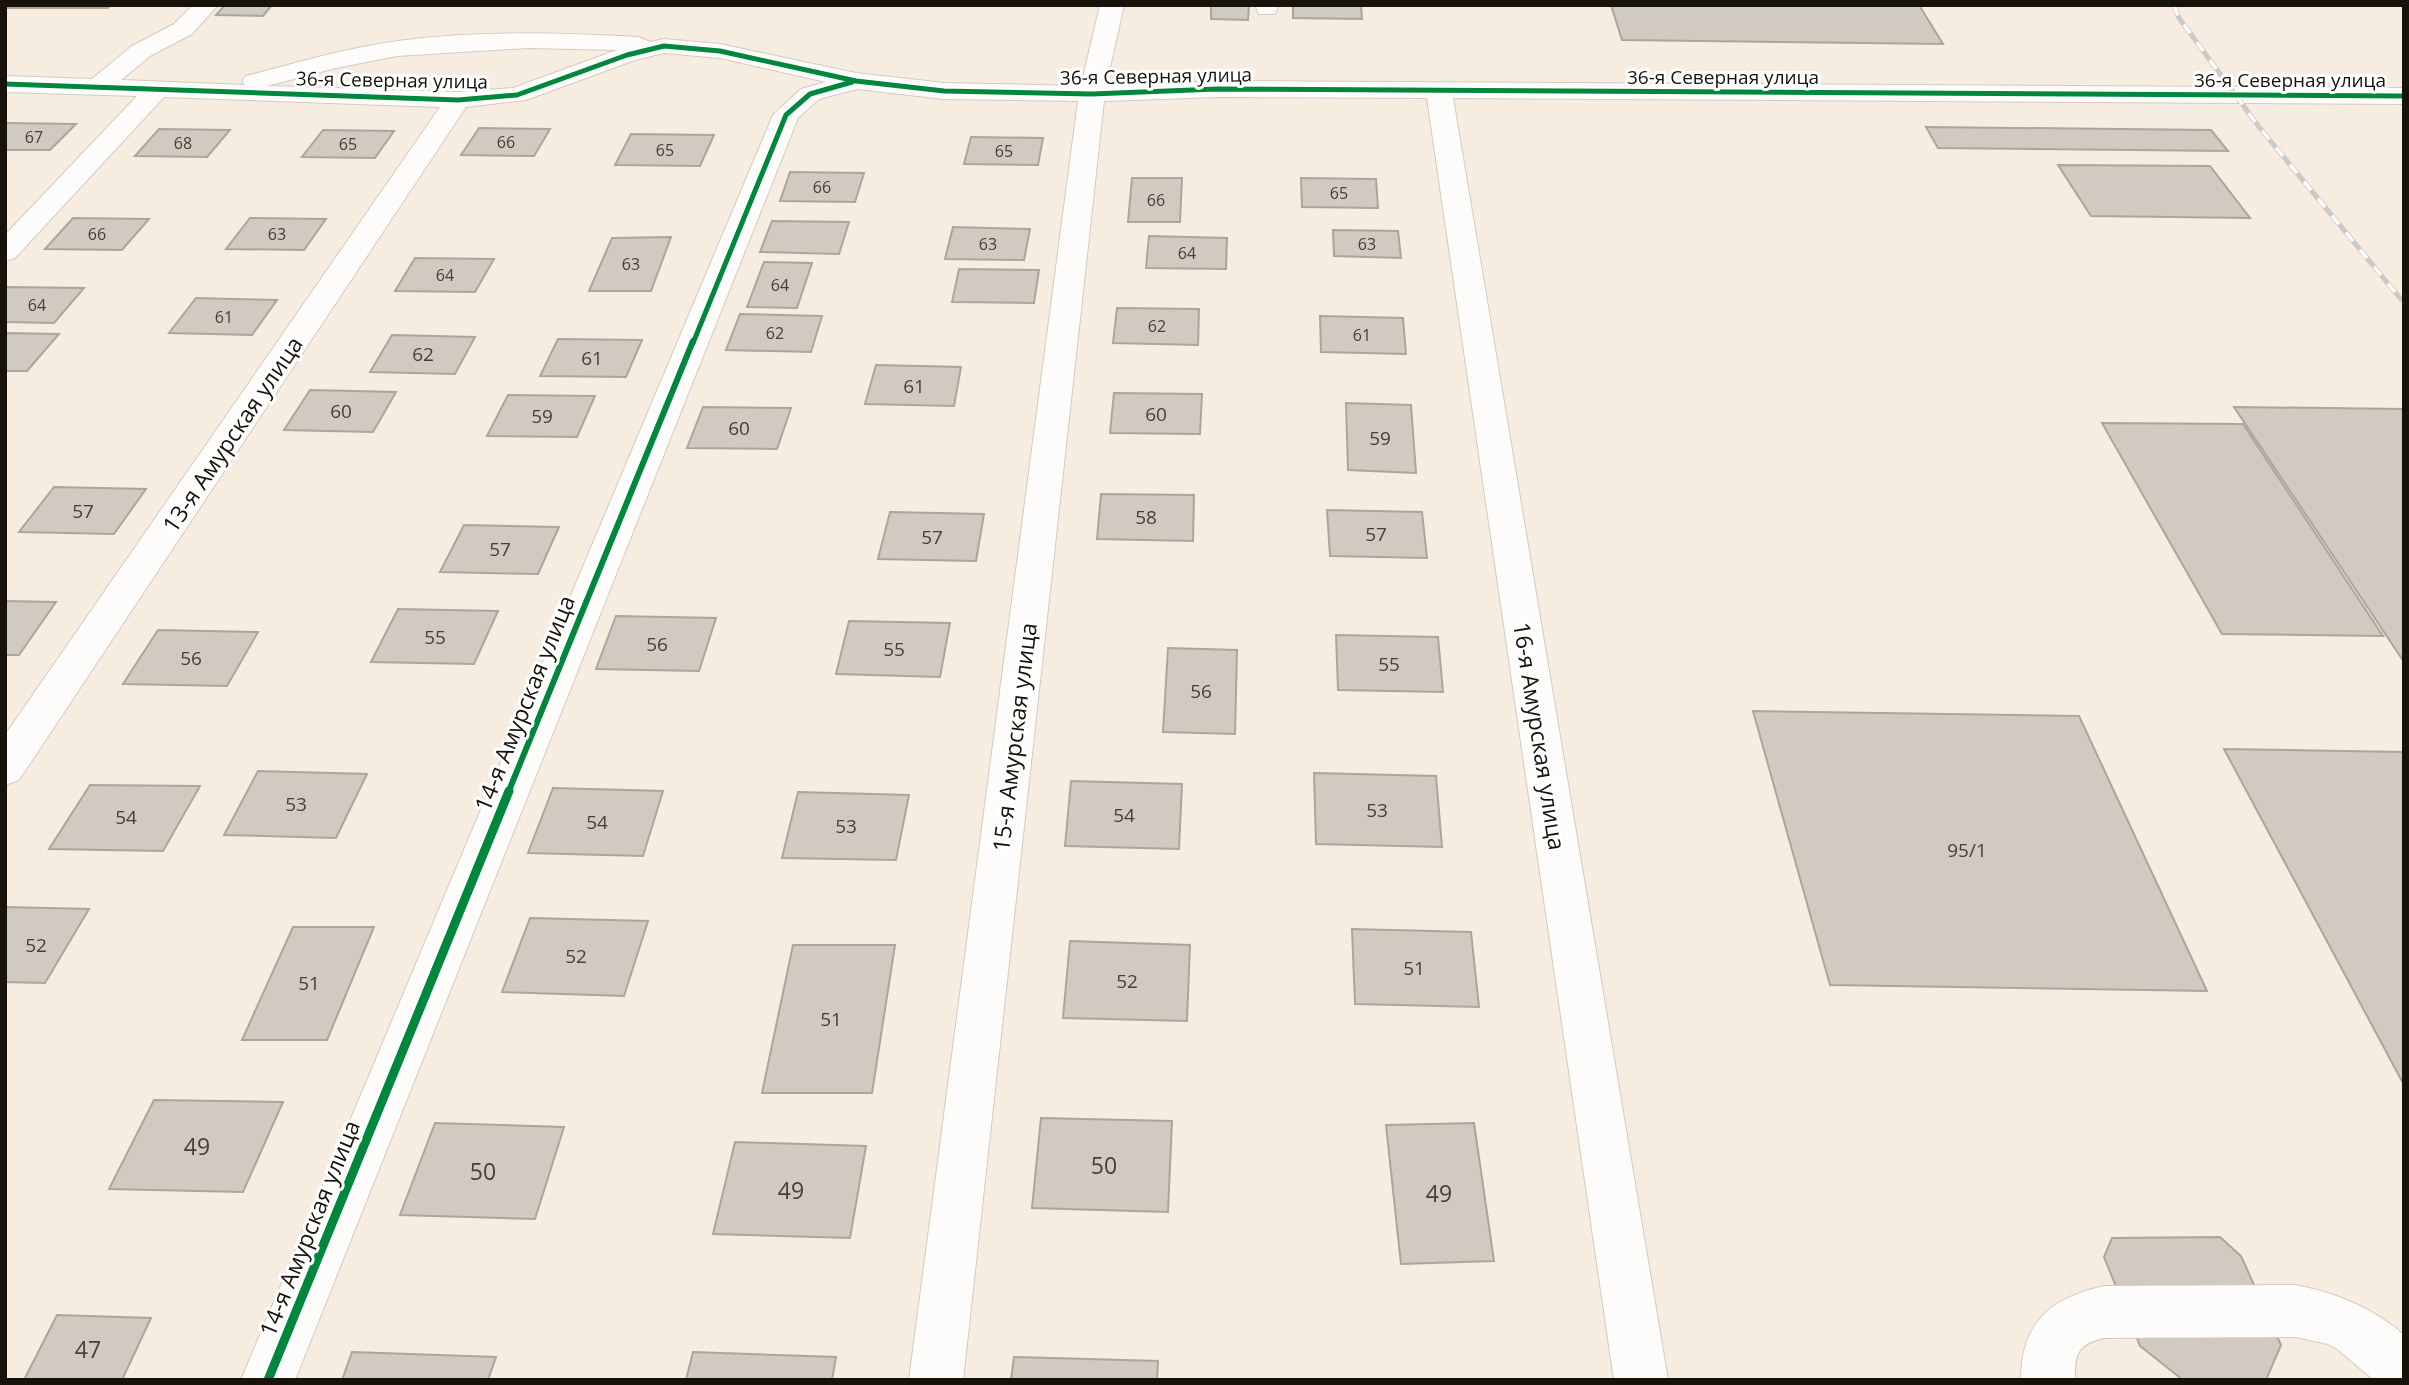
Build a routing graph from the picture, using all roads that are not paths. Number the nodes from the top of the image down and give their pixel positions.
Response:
1 (206, 5) edge
2 (1112, 5) edge
3 (664, 46) junction
4 (856, 81) junction
5 (5, 84) edge
6 (98, 88) junction
7 (158, 89) junction
8 (216, 92) junction
9 (1439, 92) junction
10 (1092, 94) junction
11 (2404, 96) edge
12 (458, 100) junction
13 (5, 251) edge
14 (5, 768) edge
15 (2404, 1373) edge
16 (268, 1380) edge
17 (936, 1380) edge
18 (1641, 1380) edge
19 (2049, 1380) edge

1 - 6 street
2 - 10 street, 15-я Амурская улица
3 - 4 street, 36-я Северная улица
3 - 8 street
3 - 12 street, 36-я Северная улица
4 - 10 street, 36-я Северная улица
4 - 16 street, 14-я Амурская улица
5 - 6 street, 36-я Северная улица
6 - 7 street, 36-я Северная улица
7 - 8 street, 36-я Северная улица
7 - 13 street
8 - 12 street, 36-я Северная улица
9 - 10 street, 36-я Северная улица
9 - 11 street, 36-я Северная улица
9 - 18 street, 16-я Амурская улица
10 - 17 street, 15-я Амурская улица
12 - 14 street, 13-я Амурская улица
15 - 19 street

